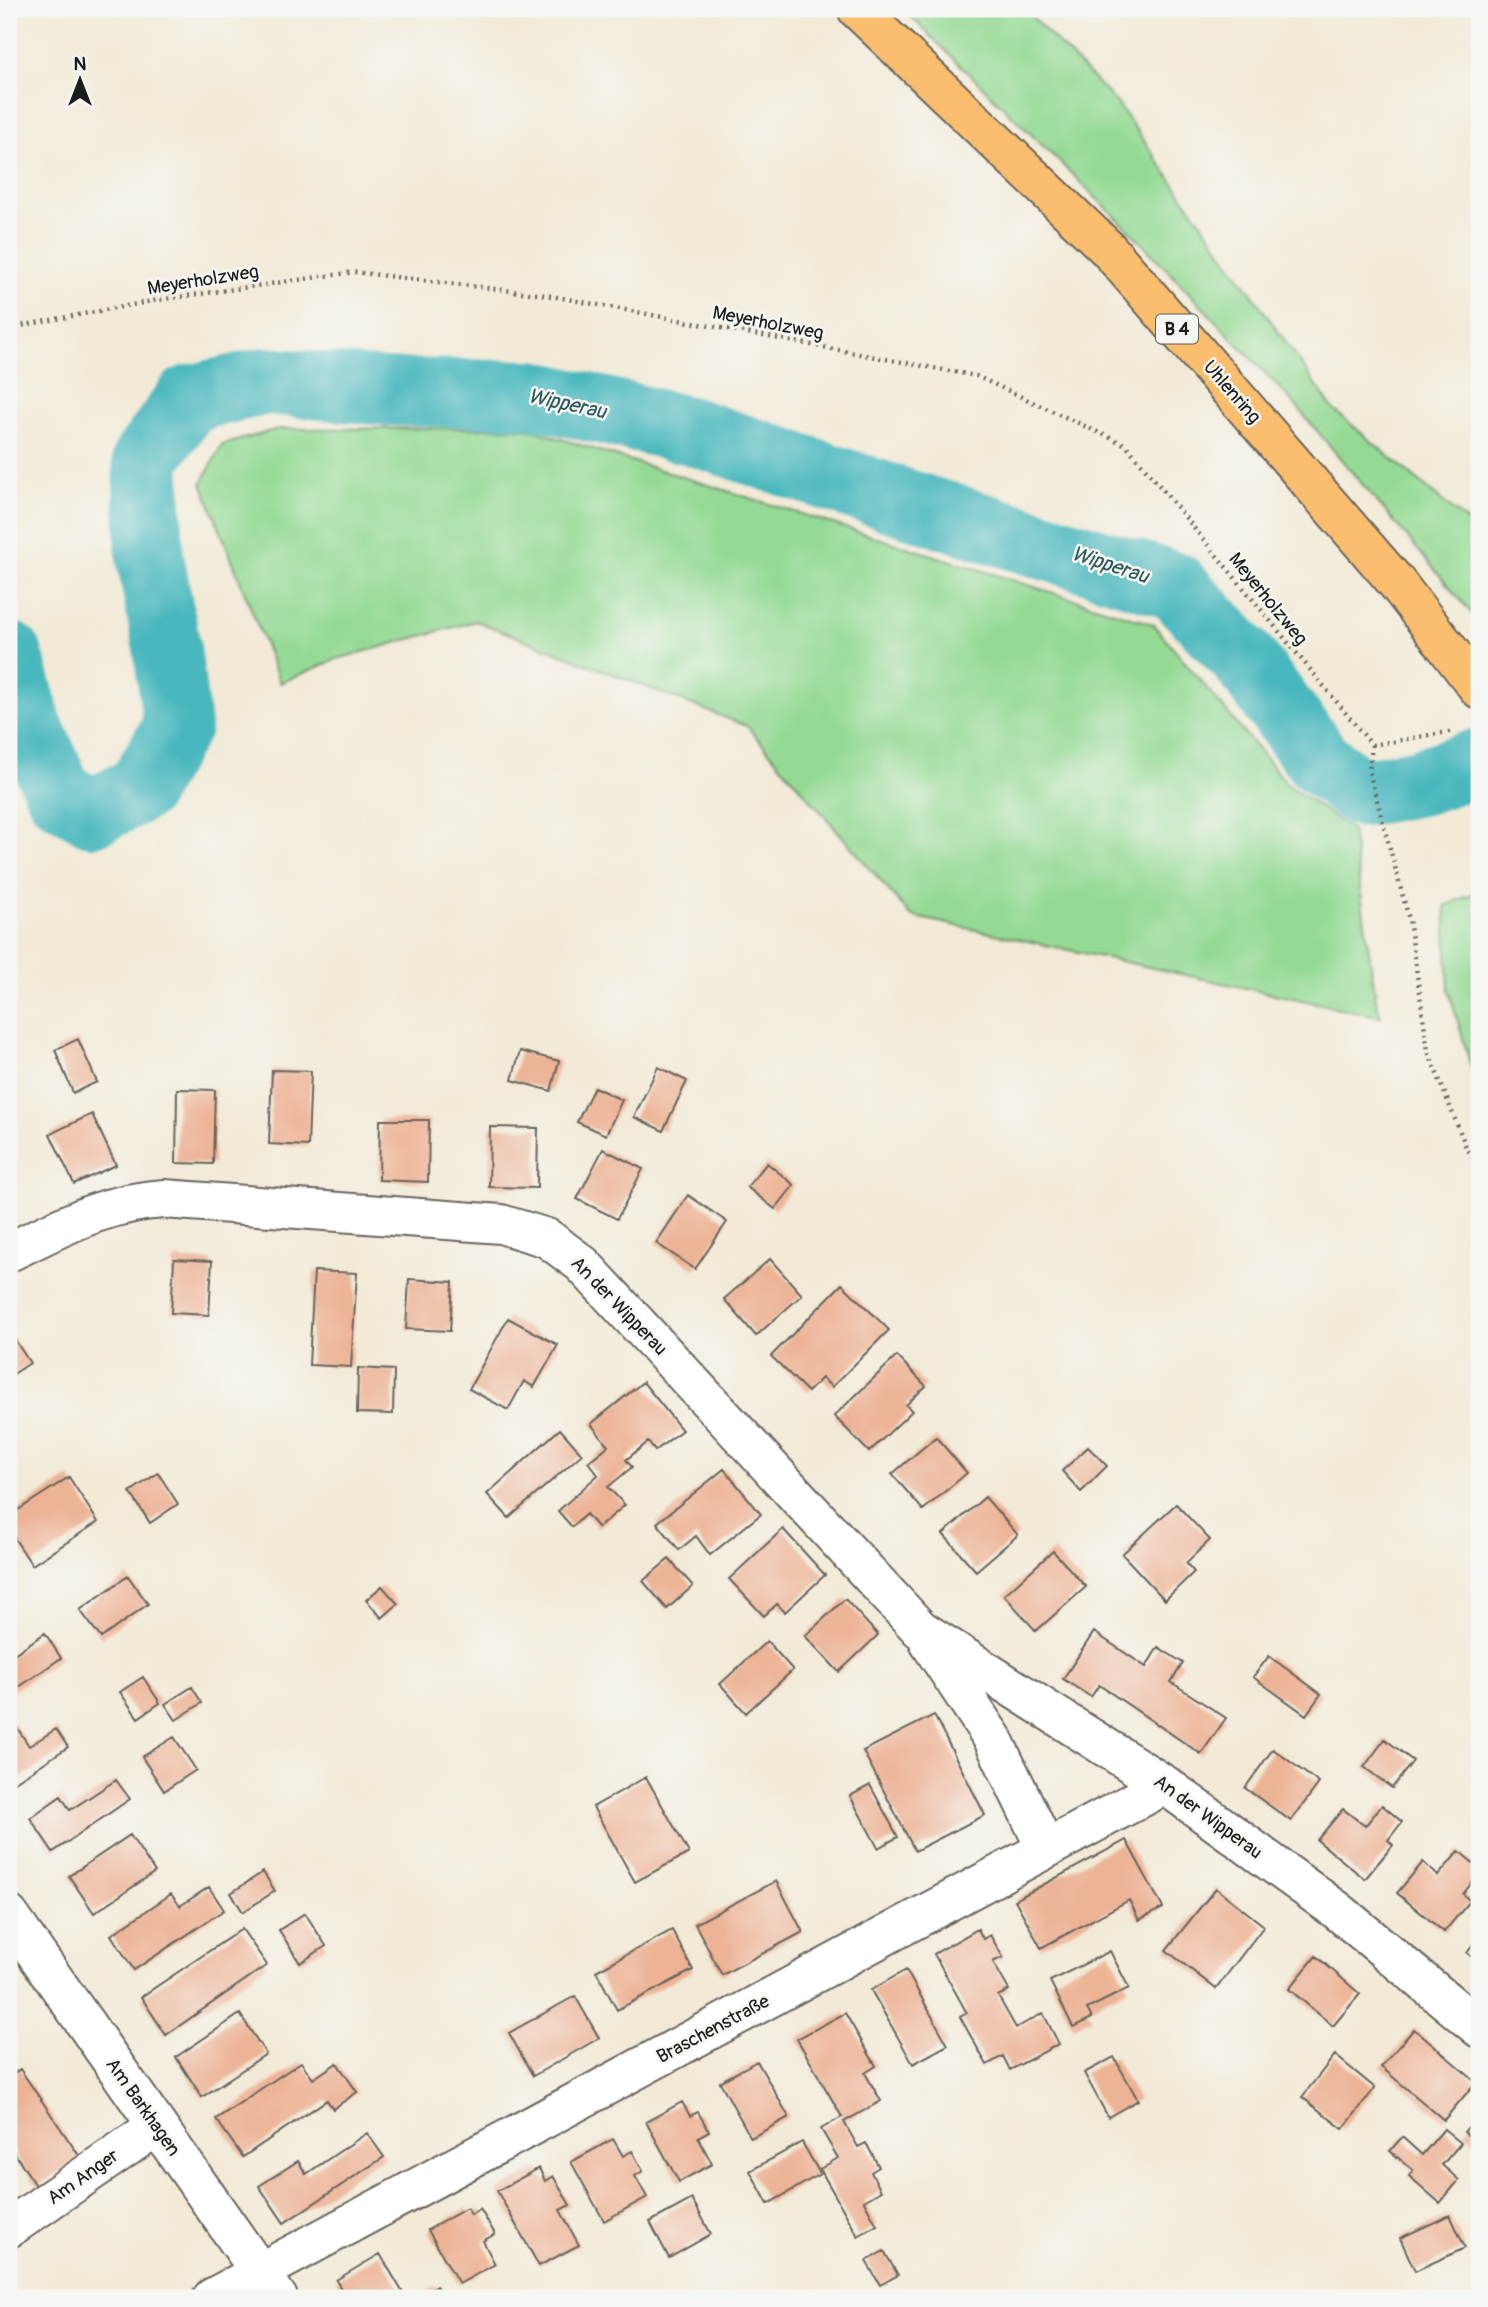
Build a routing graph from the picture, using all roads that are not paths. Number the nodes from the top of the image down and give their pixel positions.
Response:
1 (857, 9) edge
2 (1474, 682) edge
3 (9, 1252) edge
4 (920, 1629) junction
5 (1165, 1785) junction
6 (1046, 1849) junction
7 (9, 1915) edge
8 (1479, 2028) edge
9 (157, 2126) junction
10 (9, 2228) edge
11 (269, 2286) edge
12 (212, 2298) edge

1 - 2 highway, Uhlenring / B 4
3 - 4 street, An der Wipperau
4 - 5 street, An der Wipperau
4 - 6 street, An der Wipperau
5 - 6 street, Braschenstraße
5 - 8 street, An der Wipperau
6 - 11 street, Braschenstraße
7 - 9 street, Am Barkhagen
9 - 10 street, Am Anger
9 - 11 street, Am Barkhagen
11 - 12 street

